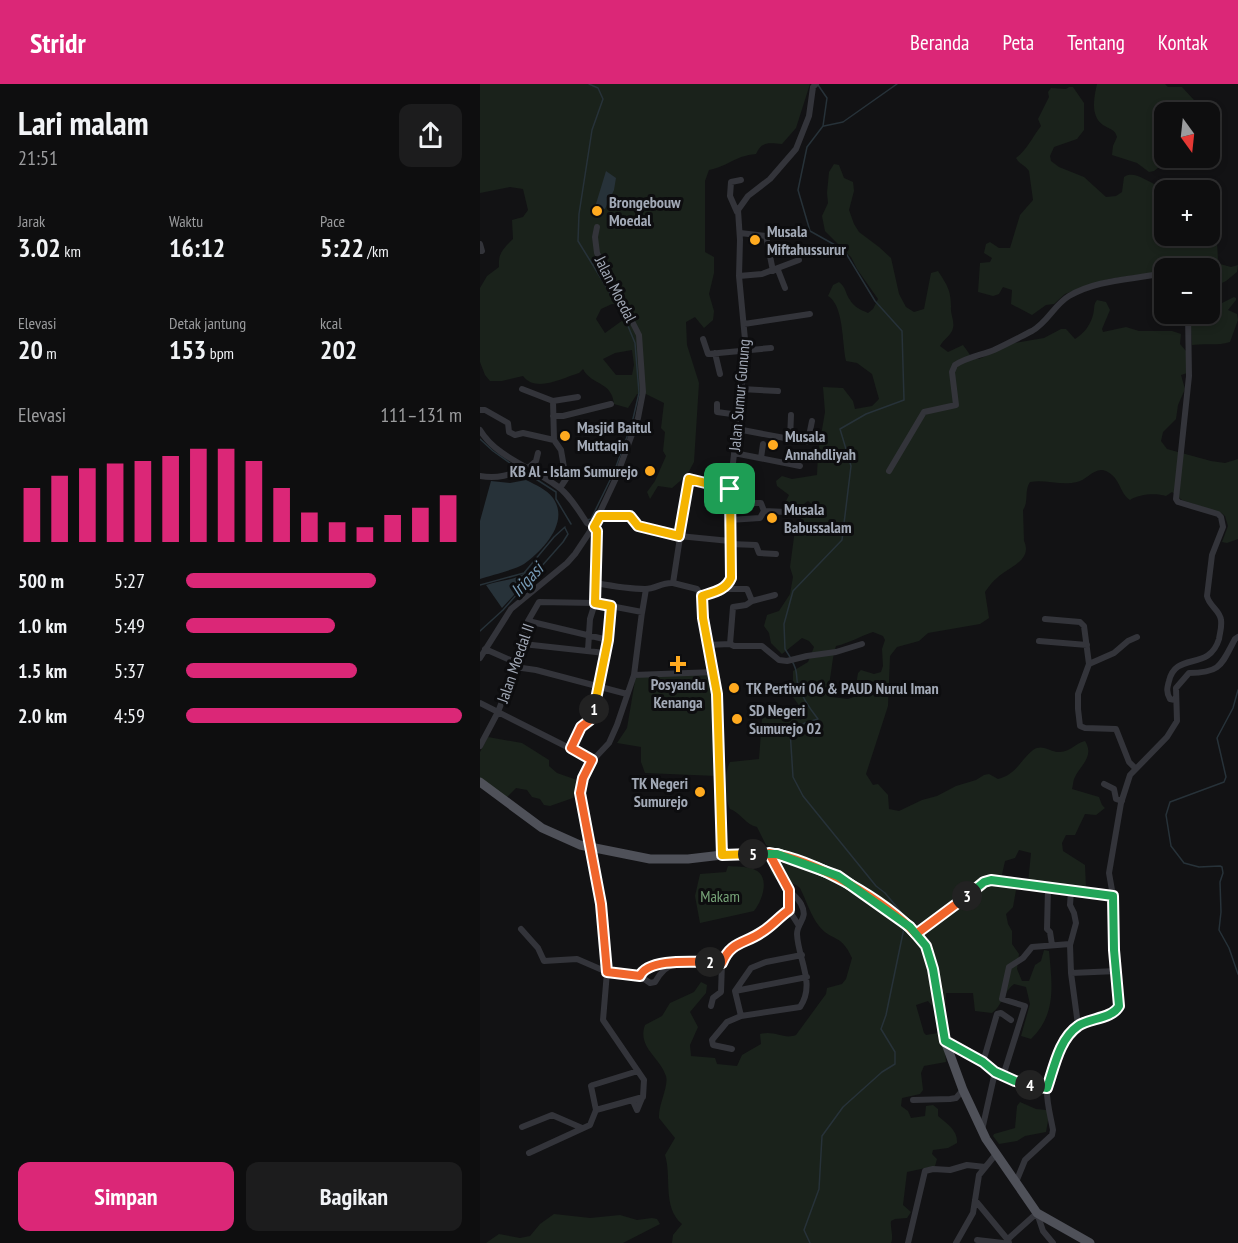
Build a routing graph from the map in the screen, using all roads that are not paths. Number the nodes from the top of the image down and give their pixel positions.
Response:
1 (815, 86) edge
2 (741, 180) dead end
3 (738, 215) junction
4 (597, 227) dead end
5 (740, 233) junction
6 (480, 244) edge
7 (480, 251) edge
8 (799, 260) dead end
9 (776, 270) junction
10 (1154, 275) edge
11 (738, 276) junction
12 (784, 288) dead end
13 (810, 314) dead end
14 (744, 324) junction
15 (1188, 324) edge
16 (703, 339) dead end
17 (771, 348) dead end
18 (746, 350) junction
19 (715, 353) junction
20 (720, 374) dead end
21 (522, 389) dead end
22 (741, 389) junction
23 (778, 391) dead end
24 (578, 397) dead end
25 (552, 401) junction
26 (611, 404) dead end
27 (717, 404) dead end
28 (480, 410) edge
29 (739, 415) junction
30 (791, 415) dead end
31 (553, 416) junction
32 (812, 420) dead end
33 (737, 429) junction
34 (480, 430) edge
35 (790, 439) junction
36 (554, 440) junction
37 (763, 444) dead end
38 (538, 453) dead end
39 (734, 453) junction
40 (760, 458) junction
41 (800, 466) dead end
42 (527, 469) junction
43 (889, 471) dead end
44 (480, 476) edge
45 (560, 488) junction
46 (730, 489) junction
47 (729, 503) junction
48 (764, 511) junction
49 (786, 512) dead end
50 (729, 520) junction
51 (597, 522) junction
52 (679, 536) junction
53 (730, 542) junction
54 (776, 554) dead end
55 (596, 583) junction
56 (672, 583) junction
57 (646, 589) junction
58 (722, 589) junction
59 (775, 595) dead end
60 (702, 596) junction
61 (752, 601) junction
62 (595, 603) junction
63 (611, 606) junction
64 (642, 613) junction
65 (1045, 618) dead end
66 (528, 621) junction
67 (589, 635) junction
68 (1137, 637) dead end
69 (1238, 638) edge
70 (608, 640) junction
71 (1039, 641) dead end
72 (523, 644) junction
73 (730, 644) junction
74 (862, 644) dead end
75 (707, 645) junction
76 (1086, 645) junction
77 (485, 649) junction
78 (588, 650) junction
79 (605, 653) junction
80 (480, 658) edge
81 (1089, 664) junction
82 (516, 665) junction
83 (715, 672) junction
84 (634, 675) junction
85 (599, 687) junction
86 (627, 694) junction
87 (1175, 700) junction
88 (480, 703) edge
89 (498, 712) junction
90 (480, 746) edge
91 (571, 748) junction
92 (592, 760) junction
93 (1135, 768) junction
94 (480, 782) edge
95 (1104, 784) dead end
96 (1122, 801) junction
97 (591, 848) junction
98 (769, 853) junction
99 (722, 855) junction
100 (1048, 888) junction
101 (789, 890) junction
102 (1071, 891) junction
103 (1113, 896) junction
104 (789, 910) junction
105 (799, 926) junction
106 (521, 929) dead end
107 (913, 930) junction
108 (1070, 944) junction
109 (1052, 945) junction
110 (802, 955) junction
111 (673, 963) junction
112 (722, 963) junction
113 (1117, 971) junction
114 (607, 972) junction
115 (1071, 973) junction
116 (640, 976) junction
117 (807, 977) junction
118 (735, 991) junction
119 (711, 1006) dead end
120 (741, 1016) junction
121 (1011, 1020) dead end
122 (1078, 1025) junction
123 (945, 1041) junction
124 (732, 1050) dead end
125 (983, 1062) junction
126 (638, 1071) junction
127 (995, 1072) junction
128 (1004, 1076) junction
129 (1047, 1088) junction
130 (963, 1090) junction
131 (913, 1100) dead end
132 (596, 1110) junction
133 (522, 1126) dead end
134 (582, 1128) junction
135 (982, 1131) junction
136 (529, 1153) dead end
137 (996, 1154) junction
138 (985, 1167) junction
139 (1016, 1182) junction
140 (975, 1200) junction
141 (1037, 1213) junction
142 (977, 1240) dead end
143 (1007, 1242) edge
144 (908, 1243) edge
145 (956, 1243) edge
146 (1053, 1243) edge
147 (1090, 1243) edge

1 - 3 street
2 - 3 street, Jalan Sumur Gunung
3 - 5 street, Jalan Sumur Gunung
4 - 51 street, Jalan Moedal
5 - 9 street
5 - 11 street, Jalan Sumur Gunung
6 - 7 street
8 - 9 street
9 - 11 street
9 - 12 street
10 - 43 street
11 - 14 street, Jalan Sumur Gunung
13 - 14 street
14 - 18 street, Jalan Sumur Gunung
15 - 87 street
16 - 19 street
17 - 18 street
18 - 19 street
18 - 22 street, Jalan Sumur Gunung
19 - 20 street
21 - 25 street
22 - 23 street
22 - 29 street, Jalan Sumur Gunung
24 - 25 street
25 - 31 street
26 - 31 street
27 - 29 street
28 - 36 street
29 - 33 street, Jalan Sumur Gunung
30 - 35 street
31 - 36 street
32 - 35 street
33 - 35 street
33 - 39 street, Jalan Sumur Gunung
34 - 42 street
36 - 45 street
37 - 40 street
38 - 42 street
39 - 40 street
39 - 46 street, Jalan Sumur Gunung
40 - 41 street
42 - 44 street
42 - 45 street
45 - 51 street
46 - 47 street, Jalan Sumur Gunung
46 - 52 street
47 - 48 street
47 - 50 street, Jalan Sumur Gunung
48 - 49 street
48 - 50 street
50 - 53 street, Jalan Sumur Gunung
51 - 52 street
51 - 55 street
51 - 77 street
52 - 53 street
52 - 56 street
53 - 54 street
53 - 58 street, Jalan Sumur Gunung
55 - 57 street
55 - 62 street
56 - 57 street
56 - 60 street
57 - 64 street
58 - 60 street
58 - 61 street
59 - 61 street
60 - 75 street
61 - 73 street
62 - 63 street
62 - 66 street, Jalan Moedal II
62 - 67 street
63 - 64 street
63 - 70 street
64 - 84 street
65 - 76 street
66 - 67 street
66 - 72 street, Jalan Moedal II
67 - 70 street
67 - 78 street
68 - 81 street
69 - 87 street
70 - 79 street
71 - 76 street
72 - 78 street
72 - 82 street, Jalan Moedal II
73 - 74 street
73 - 75 street
75 - 83 street
76 - 81 street
77 - 80 street
77 - 82 street
78 - 79 street
79 - 85 street
81 - 93 street
82 - 85 street
82 - 89 street, Jalan Moedal II
83 - 84 street
83 - 99 street
84 - 86 street
85 - 86 street
85 - 91 street
86 - 92 street
87 - 93 street
88 - 89 street
89 - 90 street, Jalan Moedal II
89 - 91 street
91 - 92 street
92 - 97 street
93 - 96 street
94 - 97 main road
95 - 96 street
96 - 103 street
97 - 99 main road
97 - 114 street
98 - 99 main road
98 - 101 street
98 - 107 main road
100 - 102 street
100 - 107 street
100 - 109 street
101 - 104 street
101 - 105 street
102 - 103 street
102 - 108 street
103 - 113 street
104 - 105 street
104 - 112 street
105 - 110 street
106 - 114 street
107 - 123 main road
108 - 109 street
108 - 115 street
109 - 128 street
110 - 117 street
110 - 118 street
111 - 112 street
111 - 116 street
111 - 116 street
112 - 119 street
113 - 115 street
113 - 122 street
114 - 116 street
114 - 126 street
115 - 122 street
117 - 118 street
117 - 120 street
118 - 120 street
120 - 124 street
121 - 125 street
122 - 129 street
123 - 125 street
123 - 130 main road
125 - 127 street
126 - 132 street
126 - 132 street
127 - 128 street
127 - 135 street
128 - 129 street
129 - 139 street
130 - 131 street
130 - 135 main road
132 - 134 street
133 - 134 street
134 - 136 street
135 - 137 main road
137 - 138 street
137 - 139 main road
138 - 140 street
138 - 144 street
139 - 141 main road
140 - 143 street
140 - 145 street
141 - 143 street
141 - 146 street
141 - 147 main road
142 - 143 street

